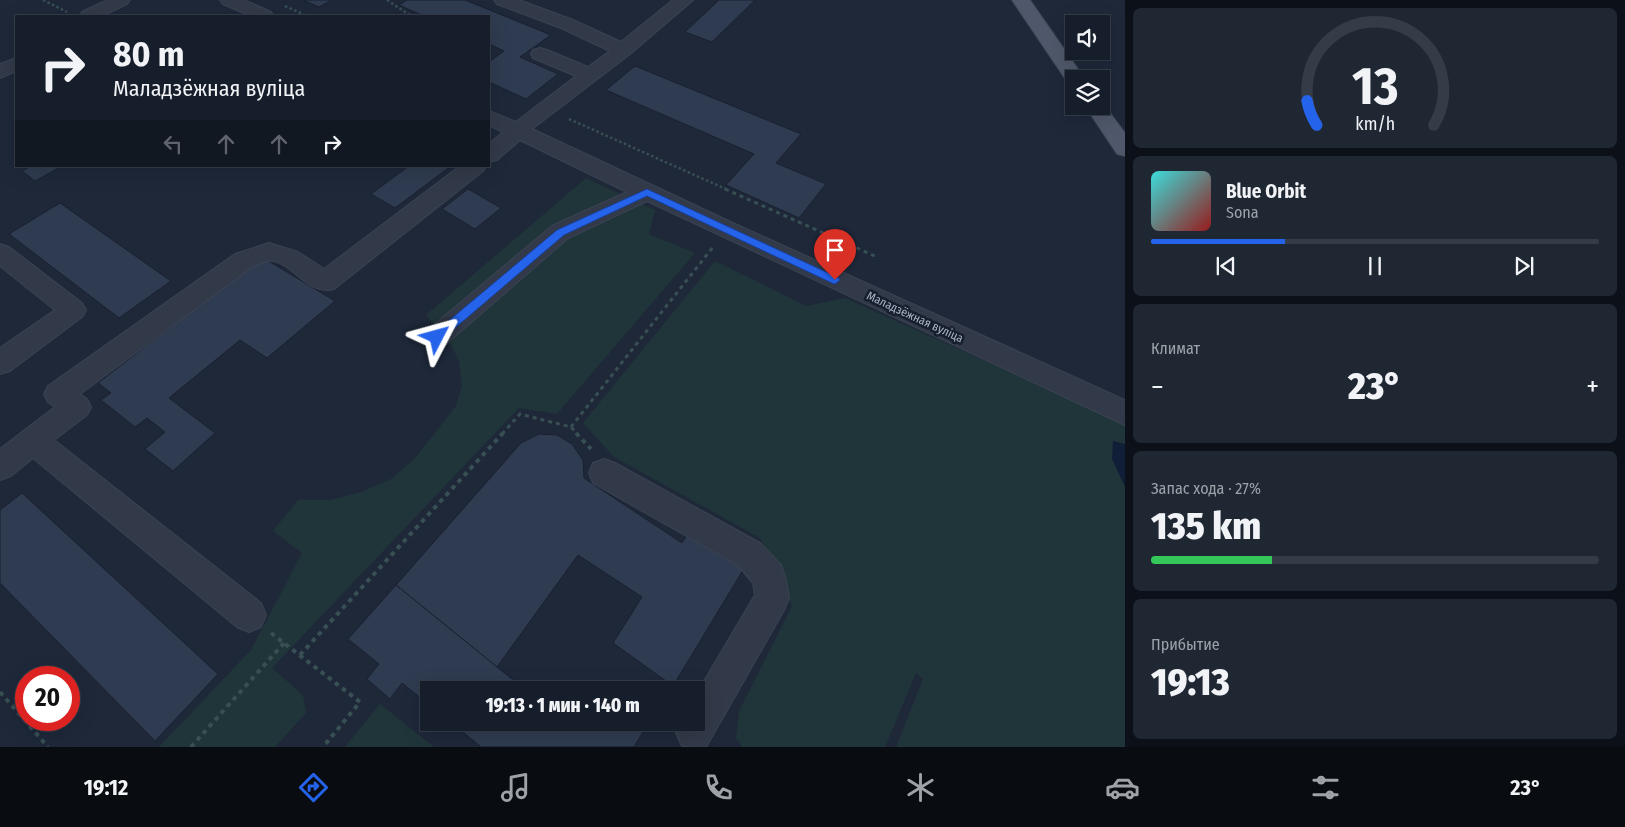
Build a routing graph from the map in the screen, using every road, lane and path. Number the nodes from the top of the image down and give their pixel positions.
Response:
1 (43, 0) edge
2 (121, 0) edge
3 (229, 0) edge
4 (386, 0) edge
5 (503, 0) edge
6 (684, 0) edge
7 (1021, 0) edge
8 (281, 5) dead end
9 (68, 12) dead end
10 (90, 15) edge
11 (263, 15) edge
12 (305, 15) edge
13 (409, 15) edge
14 (623, 50) junction
15 (540, 54) dead end
16 (15, 64) edge
17 (1069, 70) edge
18 (0, 72) edge
19 (590, 75) junction
20 (545, 108) junction
21 (1101, 115) edge
22 (490, 117) edge
23 (519, 130) junction
24 (1125, 150) edge
25 (490, 154) edge
26 (474, 167) edge
27 (647, 192) junction
28 (727, 230) junction
29 (0, 252) edge
30 (877, 257) dead end
31 (437, 337) dead end
32 (0, 363) edge
33 (1125, 413) edge
34 (571, 427) junction
35 (33, 441) junction
36 (0, 467) edge
37 (604, 473) joint
38 (249, 615) joint
39 (284, 643) junction
40 (300, 655) junction
41 (0, 692) edge
42 (696, 734) edge
43 (48, 747) edge
44 (191, 747) edge
45 (322, 747) edge

1 - 9 path
2 - 10 street
3 - 11 street
4 - 13 path
5 - 14 street
6 - 14 street
7 - 17 main road
8 - 12 path
14 - 19 street
15 - 19 street
16 - 18 street
19 - 20 street
20 - 23 street
20 - 30 path
21 - 24 main road
22 - 23 street, Маладзёжная вуліца
23 - 25 street
23 - 27 street, Маладзёжная вуліца
26 - 35 street
27 - 28 street, Маладзёжная вуліца
27 - 31 street
28 - 33 street, Маладзёжная вуліца
28 - 34 path
29 - 32 street
34 - 37 path
34 - 40 path
35 - 36 street
35 - 38 street
37 - 42 street
38 - 39 path
39 - 40 path
39 - 44 path
40 - 45 path
41 - 43 path

